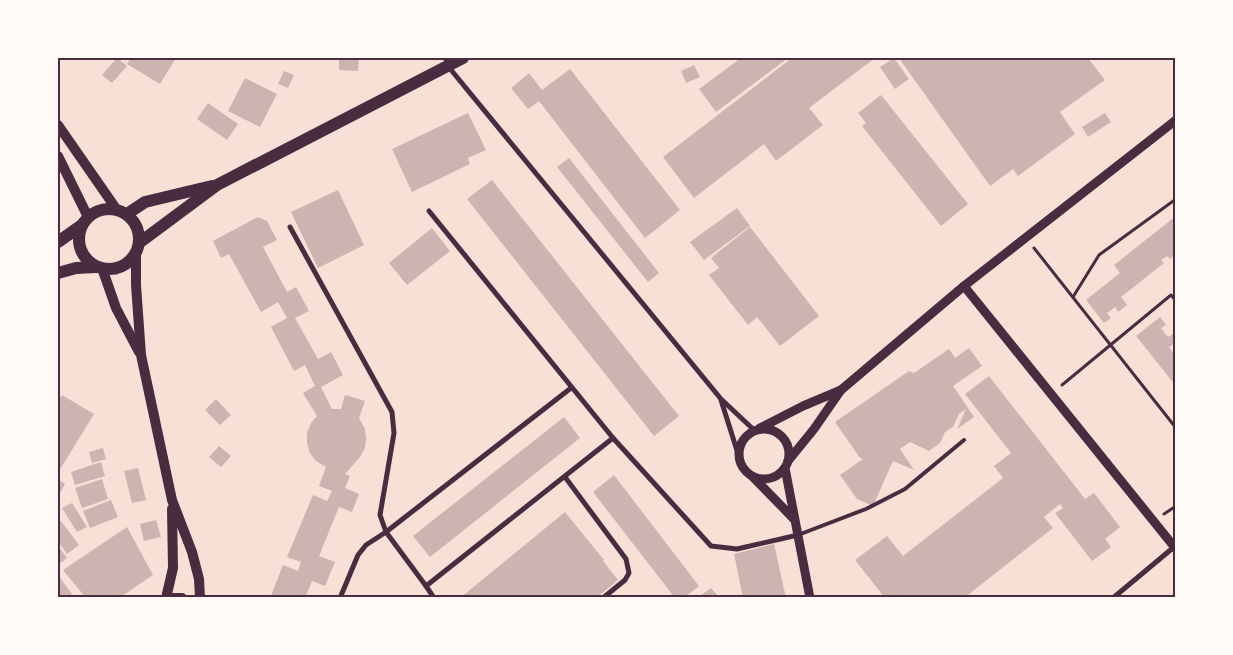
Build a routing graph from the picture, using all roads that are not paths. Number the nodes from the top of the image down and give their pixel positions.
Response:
1 (463, 58) edge
2 (446, 61) edge
3 (1176, 120) edge
4 (58, 125) edge
5 (58, 156) edge
6 (217, 185) junction
7 (428, 211) dead end
8 (122, 212) junction
9 (85, 221) junction
10 (290, 227) dead end
11 (58, 242) edge
12 (138, 248) junction
13 (99, 267) junction
14 (58, 272) edge
15 (964, 286) junction
16 (141, 355) junction
17 (571, 388) junction
18 (841, 390) junction
19 (721, 399) junction
20 (757, 430) junction
21 (613, 438) junction
22 (964, 440) dead end
23 (740, 460) junction
24 (787, 464) junction
25 (753, 476) junction
26 (564, 477) junction
27 (172, 500) junction
28 (794, 519) junction
29 (386, 532) junction
30 (798, 535) junction
31 (1175, 548) edge
32 (426, 586) junction
33 (166, 598) edge
34 (173, 598) edge
35 (182, 598) edge
36 (200, 598) edge
37 (340, 598) edge
38 (434, 598) edge
39 (603, 598) edge
40 (810, 598) edge
41 (1113, 598) edge

1 - 2 main road
2 - 6 main road
2 - 19 street
3 - 15 street
4 - 8 main road
5 - 9 main road
6 - 8 main road
6 - 12 main road
7 - 17 street
8 - 9 main road
8 - 12 main road
9 - 11 main road
9 - 13 main road
10 - 29 street
12 - 13 main road
12 - 16 main road
13 - 14 main road
13 - 16 main road
15 - 18 street
15 - 31 street
16 - 27 main road
17 - 21 street
17 - 29 street
18 - 20 street
18 - 24 street
19 - 20 street
19 - 23 street
20 - 23 street
20 - 24 street
21 - 26 street
21 - 30 street
22 - 30 lane
23 - 25 street
24 - 25 street
24 - 28 street
25 - 28 street
26 - 32 street
26 - 39 street
27 - 33 main road
27 - 36 main road
28 - 30 street
29 - 32 street
29 - 37 street
30 - 40 street
31 - 41 street
32 - 38 street
34 - 35 main road

